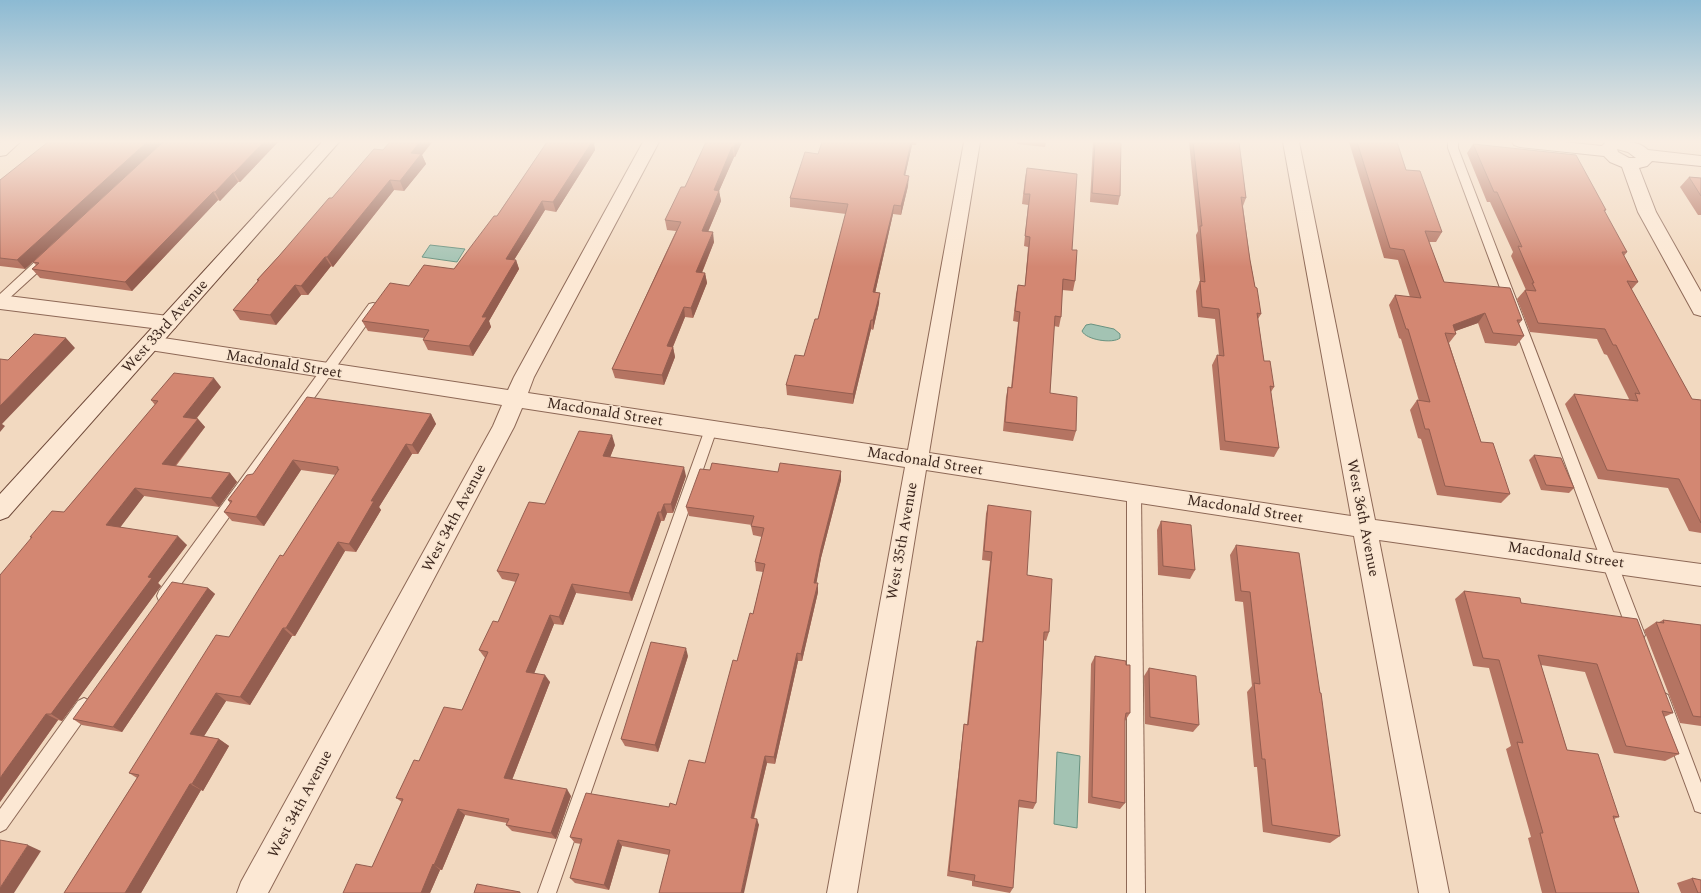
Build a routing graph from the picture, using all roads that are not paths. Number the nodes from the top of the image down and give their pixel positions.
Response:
1 (293, 184) edge
2 (628, 184) edge
3 (965, 184) edge
4 (1299, 184) edge
5 (1467, 184) edge
6 (1641, 184) edge
7 (51, 253) edge
8 (382, 295) edge
9 (0, 301) edge
10 (1701, 309) edge
11 (168, 323) junction
12 (150, 343) junction
13 (327, 370) junction
14 (515, 399) junction
15 (711, 429) junction
16 (916, 460) junction
17 (1134, 492) junction
18 (0, 510) edge
19 (1364, 528) junction
20 (1610, 561) junction
21 (1701, 575) edge
22 (154, 609) edge
23 (1641, 645) edge
24 (1657, 688) edge
25 (93, 693) edge
26 (1701, 805) edge
27 (0, 823) edge
28 (252, 893) edge
29 (547, 893) edge
30 (842, 893) edge
31 (1136, 893) edge
32 (1434, 893) edge

1 - 11 street, West 33rd Avenue
2 - 14 street, West 34th Avenue
3 - 16 street, West 35th Avenue
4 - 19 street, West 36th Avenue
5 - 20 lane
6 - 10 street
7 - 9 lane
8 - 13 lane
9 - 11 street
11 - 12 street, West 33rd Avenue
12 - 13 street, Macdonald Street
12 - 18 street, West 33rd Avenue
13 - 14 street, Macdonald Street
13 - 22 lane
14 - 15 street, Macdonald Street
14 - 28 street, West 34th Avenue
15 - 16 street, Macdonald Street
15 - 29 lane
16 - 17 street, Macdonald Street
16 - 30 street, West 35th Avenue
17 - 19 street, Macdonald Street
17 - 31 lane
19 - 20 street, Macdonald Street
19 - 32 street, West 36th Avenue
20 - 21 street, Macdonald Street
20 - 23 lane
24 - 26 lane
25 - 27 lane

